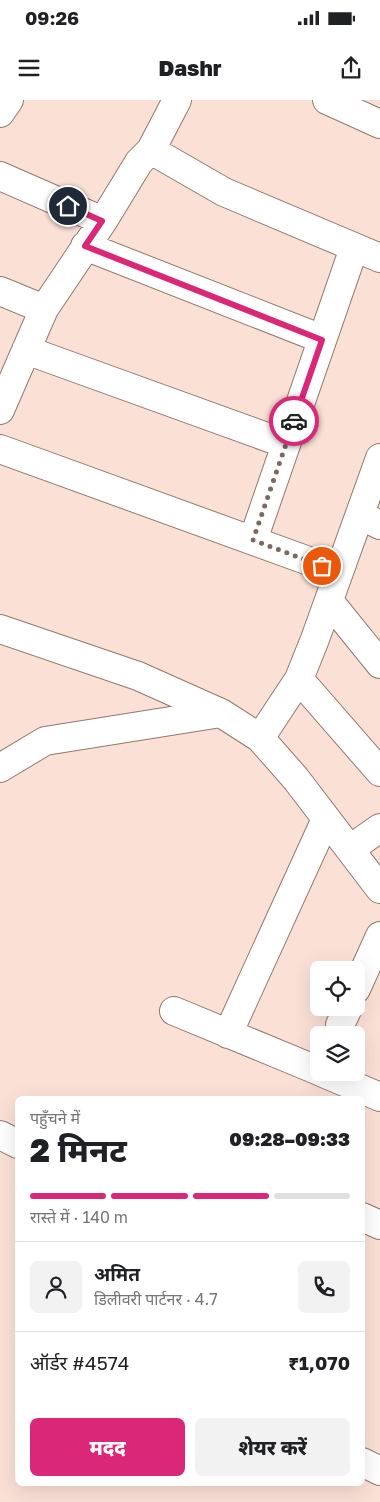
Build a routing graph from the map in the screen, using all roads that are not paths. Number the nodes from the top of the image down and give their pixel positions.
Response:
1 (9, 100) edge
2 (177, 100) edge
3 (327, 100) edge
4 (0, 113) edge
5 (378, 119) edge
6 (151, 150) junction
7 (0, 176) edge
8 (102, 221) junction
9 (85, 246) junction
10 (354, 248) junction
11 (380, 258) edge
12 (0, 291) edge
13 (44, 309) junction
14 (322, 340) junction
15 (26, 350) junction
16 (0, 410) edge
17 (286, 444) junction
18 (0, 449) edge
19 (380, 458) edge
20 (370, 520) edge
21 (253, 540) junction
22 (339, 572) junction
23 (329, 601) junction
24 (0, 629) edge
25 (380, 664) edge
26 (299, 679) junction
27 (221, 713) junction
28 (260, 738) junction
29 (0, 768) edge
30 (380, 772) edge
31 (326, 818) junction
32 (380, 828) edge
33 (350, 849) junction
34 (380, 889) edge
35 (380, 936) edge
36 (365, 969) edge
37 (174, 1011) dead end
38 (228, 1034) junction
39 (310, 1068) edge
40 (342, 1081) edge
41 (380, 1097) edge
42 (0, 1135) edge
43 (15, 1142) edge
44 (365, 1218) edge
45 (380, 1224) edge
46 (365, 1463) edge
47 (380, 1470) edge

1 - 4 street
2 - 6 street
3 - 5 street
6 - 8 street
6 - 10 street
7 - 8 street
8 - 9 street
9 - 13 street
9 - 14 street
10 - 11 street
10 - 14 street
12 - 13 street
13 - 15 street
14 - 17 street
15 - 16 street
15 - 17 street
17 - 21 street
18 - 21 street
19 - 20 street
20 - 22 street
21 - 22 street
22 - 23 street
23 - 25 street
23 - 26 street
24 - 27 street
26 - 28 street
26 - 30 street
27 - 28 street
27 - 29 street
28 - 31 street
31 - 33 street
31 - 38 street
32 - 33 street
33 - 34 street
35 - 36 street
37 - 38 street
38 - 39 street
40 - 41 street
42 - 43 street
44 - 45 street
46 - 47 street

